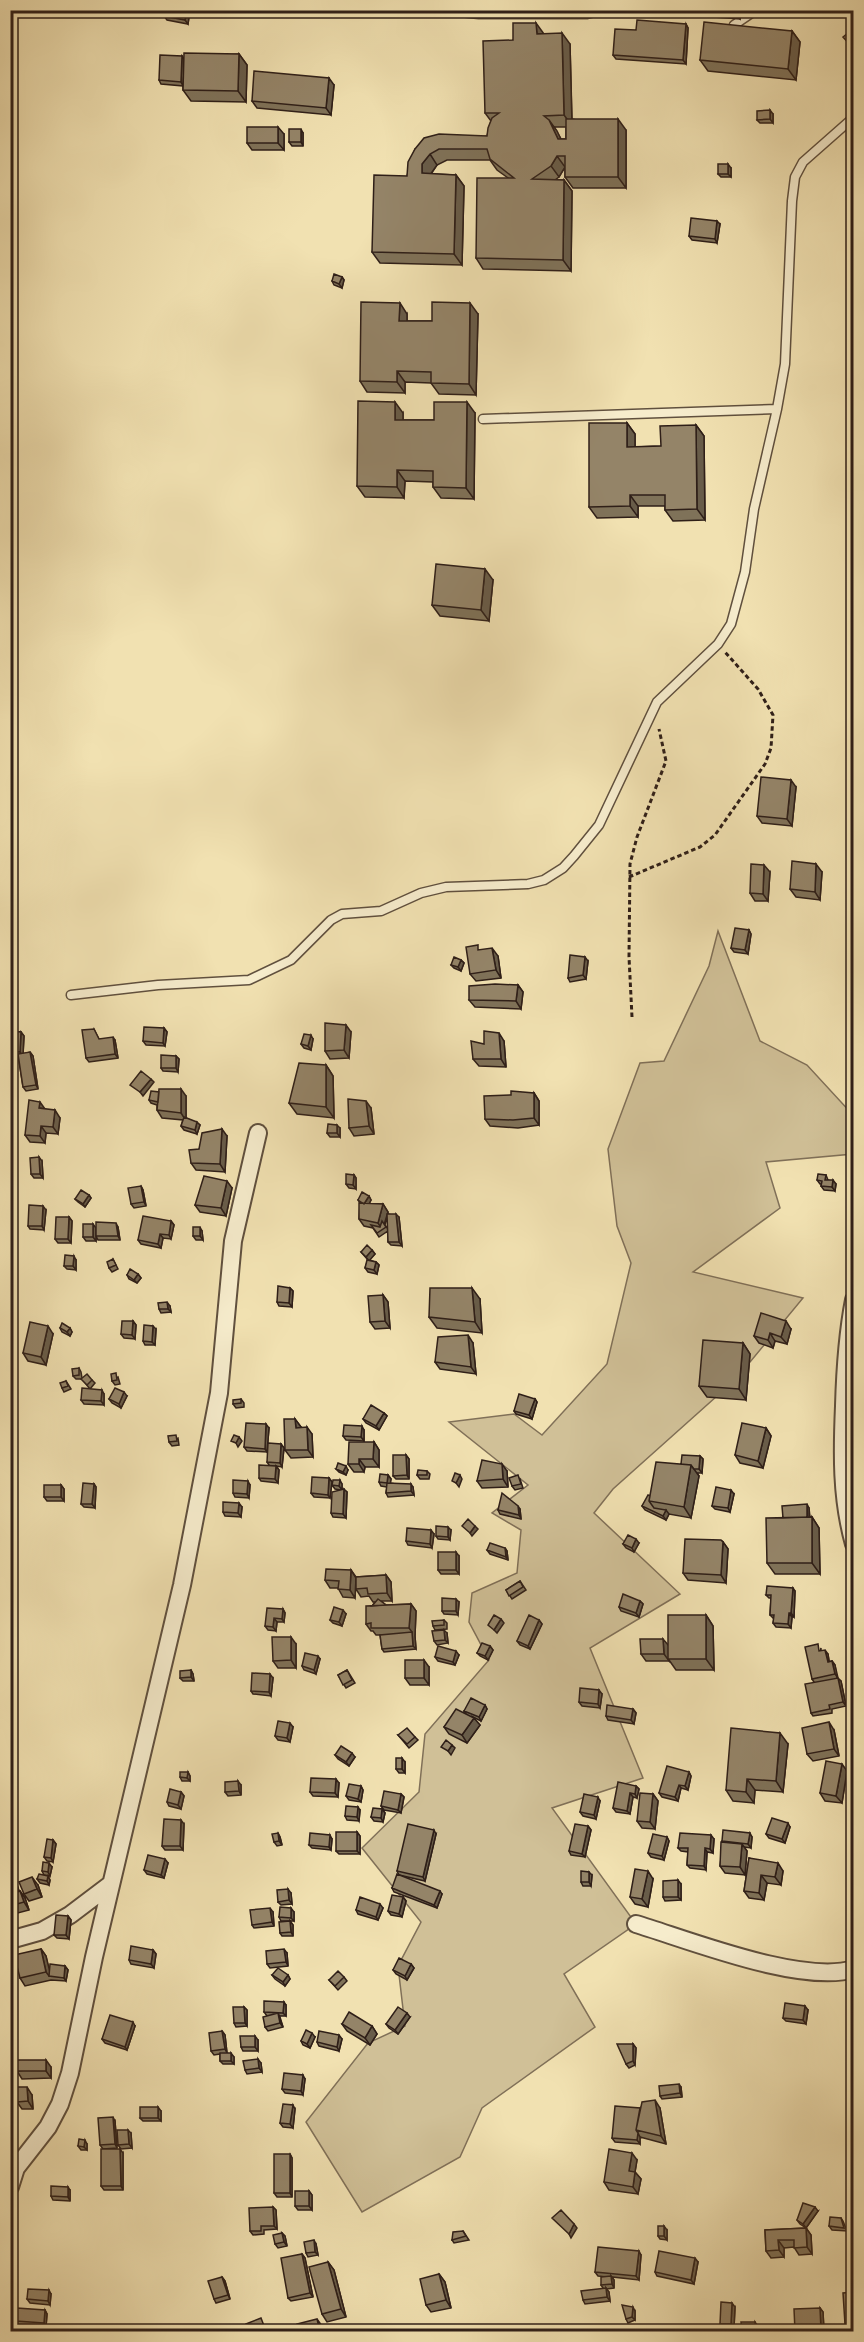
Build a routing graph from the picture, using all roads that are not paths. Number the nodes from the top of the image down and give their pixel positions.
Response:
1 (441, 10) edge
2 (602, 10) edge
3 (756, 10) edge
4 (734, 25) edge
5 (854, 117) edge
6 (777, 409) junction
7 (483, 419) dead end
8 (71, 995) dead end
9 (258, 1133) dead end
10 (854, 1300) edge
11 (854, 1544) edge
12 (111, 1884) junction
13 (636, 1924) dead end
14 (10, 1940) edge
15 (854, 1969) edge
16 (10, 2187) edge

1 - 2 lane
3 - 4 lane
5 - 6 lane
6 - 7 lane
6 - 8 lane
9 - 12 street
10 - 11 street
12 - 14 street
12 - 16 street
13 - 15 street

